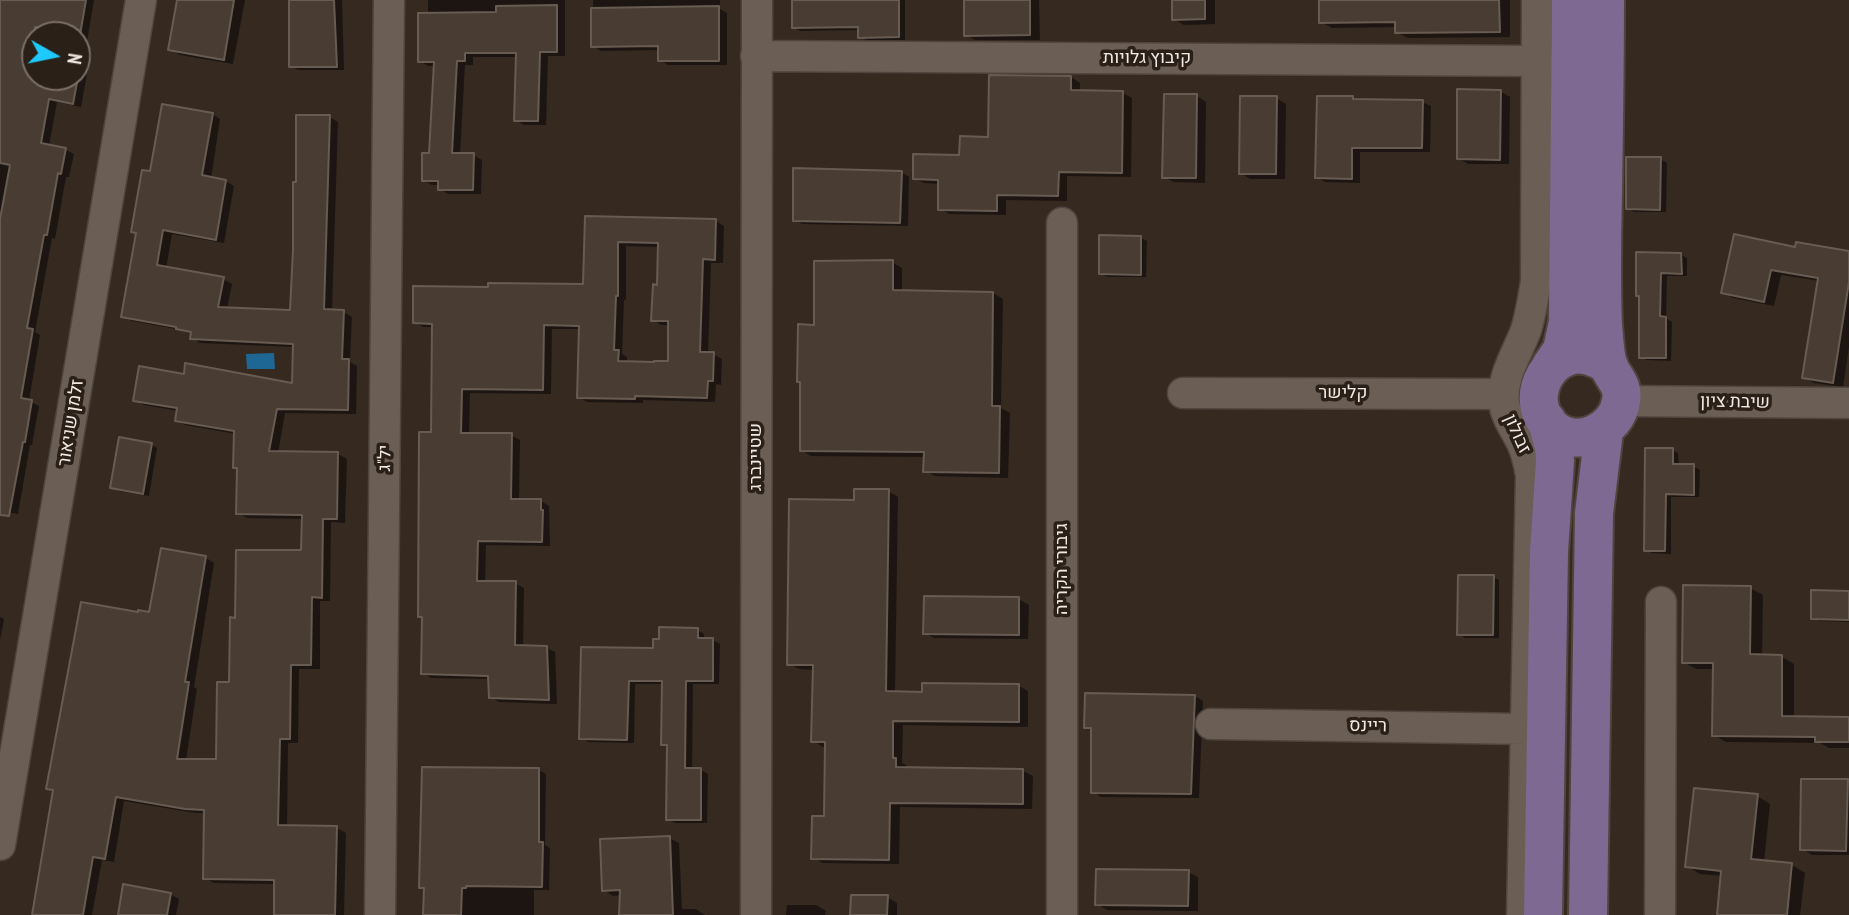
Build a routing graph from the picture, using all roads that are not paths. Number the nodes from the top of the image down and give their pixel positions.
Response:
1 (141, 0) edge
2 (389, 0) edge
3 (757, 0) edge
4 (1537, 0) edge
5 (1571, 0) edge
6 (1605, 0) edge
7 (756, 56) junction
8 (1538, 61) junction
9 (1062, 223) dead end
10 (1551, 366) junction
11 (1183, 393) dead end
12 (1504, 394) junction
13 (1611, 399) junction
14 (1849, 403) edge
15 (1546, 421) junction
16 (1661, 602) dead end
17 (1211, 724) dead end
18 (1526, 729) junction
19 (0, 845) edge
20 (380, 915) edge
21 (756, 915) edge
22 (1062, 915) edge
23 (1522, 915) edge
24 (1543, 915) edge
25 (1588, 915) edge
26 (1660, 915) edge

1 - 19 street, זלמן שניאור
2 - 20 street, יל"ג
3 - 7 street, שטיינברג
4 - 8 street, זבולון
5 - 10 main road
6 - 13 main road
7 - 8 street, קיבוץ גלויות
7 - 21 street, שטיינברג
8 - 12 street, זבולון
9 - 22 street, גיבורי הקריה
10 - 13 main road
10 - 15 main road
11 - 12 street, קלישר
12 - 18 street, זבולון
13 - 14 street, שיבת ציון
13 - 15 main road
13 - 25 main road
15 - 24 main road, זבולון
16 - 26 street
17 - 18 street, ריינס
18 - 23 street, זבולון

